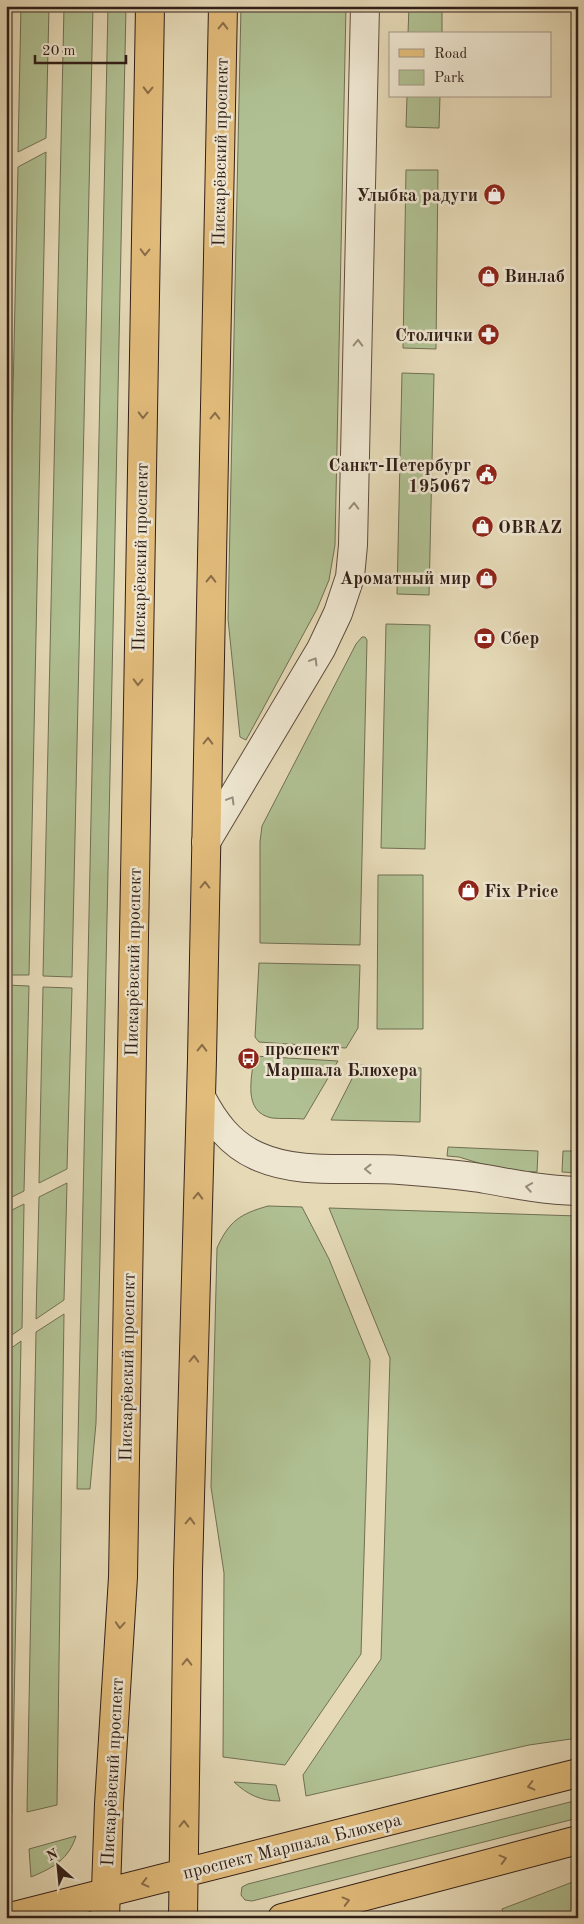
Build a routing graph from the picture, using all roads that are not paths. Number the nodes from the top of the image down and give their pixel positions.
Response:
1 (150, 6) edge
2 (223, 6) edge
3 (365, 6) edge
4 (206, 842) junction
5 (201, 1096) junction
6 (578, 1191) edge
7 (578, 1774) edge
8 (578, 1840) edge
9 (184, 1873) junction
10 (106, 1905) edge
11 (6, 1918) edge
12 (183, 1918) edge
13 (282, 1918) edge

1 -> 10 main road, Пискарёвский проспект
4 -> 2 main road, Пискарёвский проспект
4 -> 3 street
5 -> 4 main road, Пискарёвский проспект
6 -> 5 street
9 -> 5 main road, Пискарёвский проспект
7 -> 9 main road, проспект Маршала Блюхера
13 -> 8 main road
9 -> 10 main road, проспект Маршала Блюхера
9 - 12 main road, Пискарёвский проспект
10 - 11 main road, проспект Маршала Блюхера

